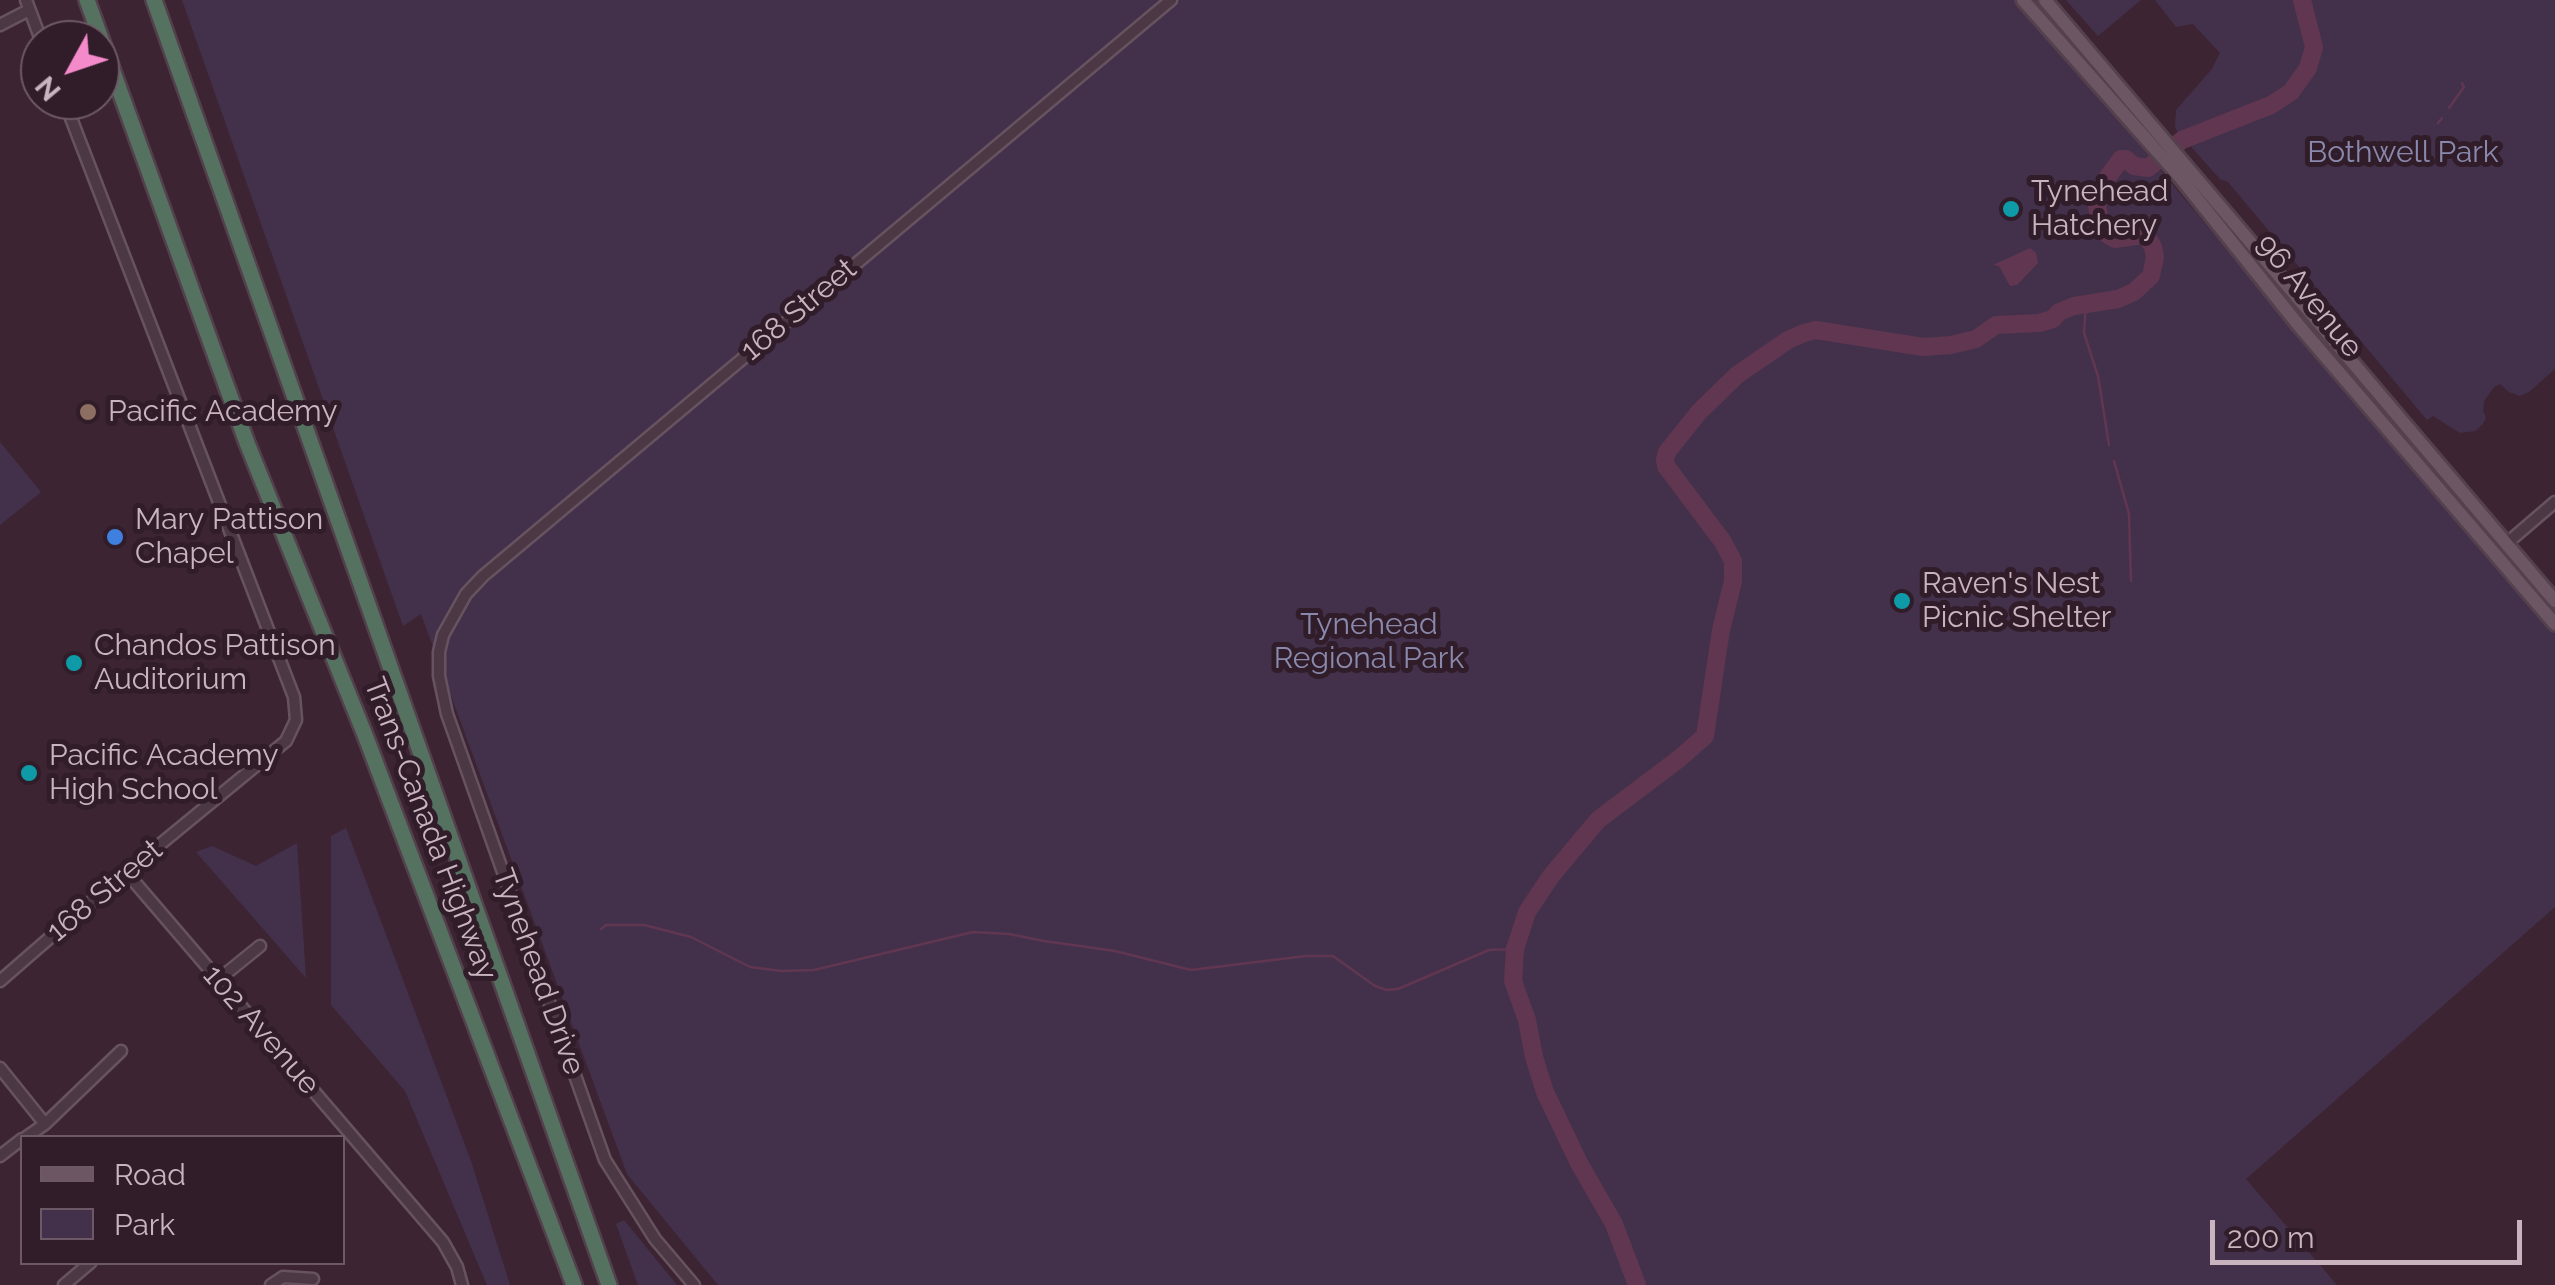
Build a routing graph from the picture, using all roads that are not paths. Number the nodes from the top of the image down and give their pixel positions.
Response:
1 (88, 0) edge
2 (154, 0) edge
3 (1171, 0) edge
4 (2024, 0) edge
5 (2045, 0) edge
6 (28, 5) edge
7 (0, 25) edge
8 (72, 120) edge
9 (2154, 138) junction
10 (2184, 172) junction
11 (2555, 502) edge
12 (2478, 536) junction
13 (2506, 544) junction
14 (2555, 601) edge
15 (2555, 624) edge
16 (444, 635) joint
17 (126, 872) junction
18 (260, 946) dead end
19 (218, 980) junction
20 (0, 982) edge
21 (121, 1050) dead end
22 (0, 1068) edge
23 (45, 1124) junction
24 (28, 1135) edge
25 (547, 1214) junction
26 (88, 1265) edge
27 (313, 1279) dead end
28 (64, 1285) edge
29 (271, 1285) edge
30 (462, 1285) edge
31 (565, 1285) edge
32 (574, 1285) edge
33 (609, 1285) edge
34 (694, 1285) edge

1 - 25 highway, Trans-Canada Highway
2 - 33 highway, Trans-Canada Highway
3 - 16 street, 168 Street
4 - 9 main road, 96 Avenue
5 - 9 main road, 96 Avenue
6 - 7 street
8 - 17 street, 168 Street
9 - 10 main road, 96 Avenue
10 - 12 main road, 96 Avenue
10 - 13 main road, 96 Avenue
11 - 13 street
12 - 13 main road
12 - 15 main road, 96 Avenue
13 - 14 main road, 96 Avenue
16 - 34 street, Tynehead Drive
17 - 19 street, 102 Avenue
17 - 20 street, 168 Street
18 - 19 street
19 - 30 street, 102 Avenue
21 - 23 street
22 - 23 street
23 - 24 street
25 - 31 highway
25 - 32 highway, Trans-Canada Highway
26 - 28 street
27 - 29 street

